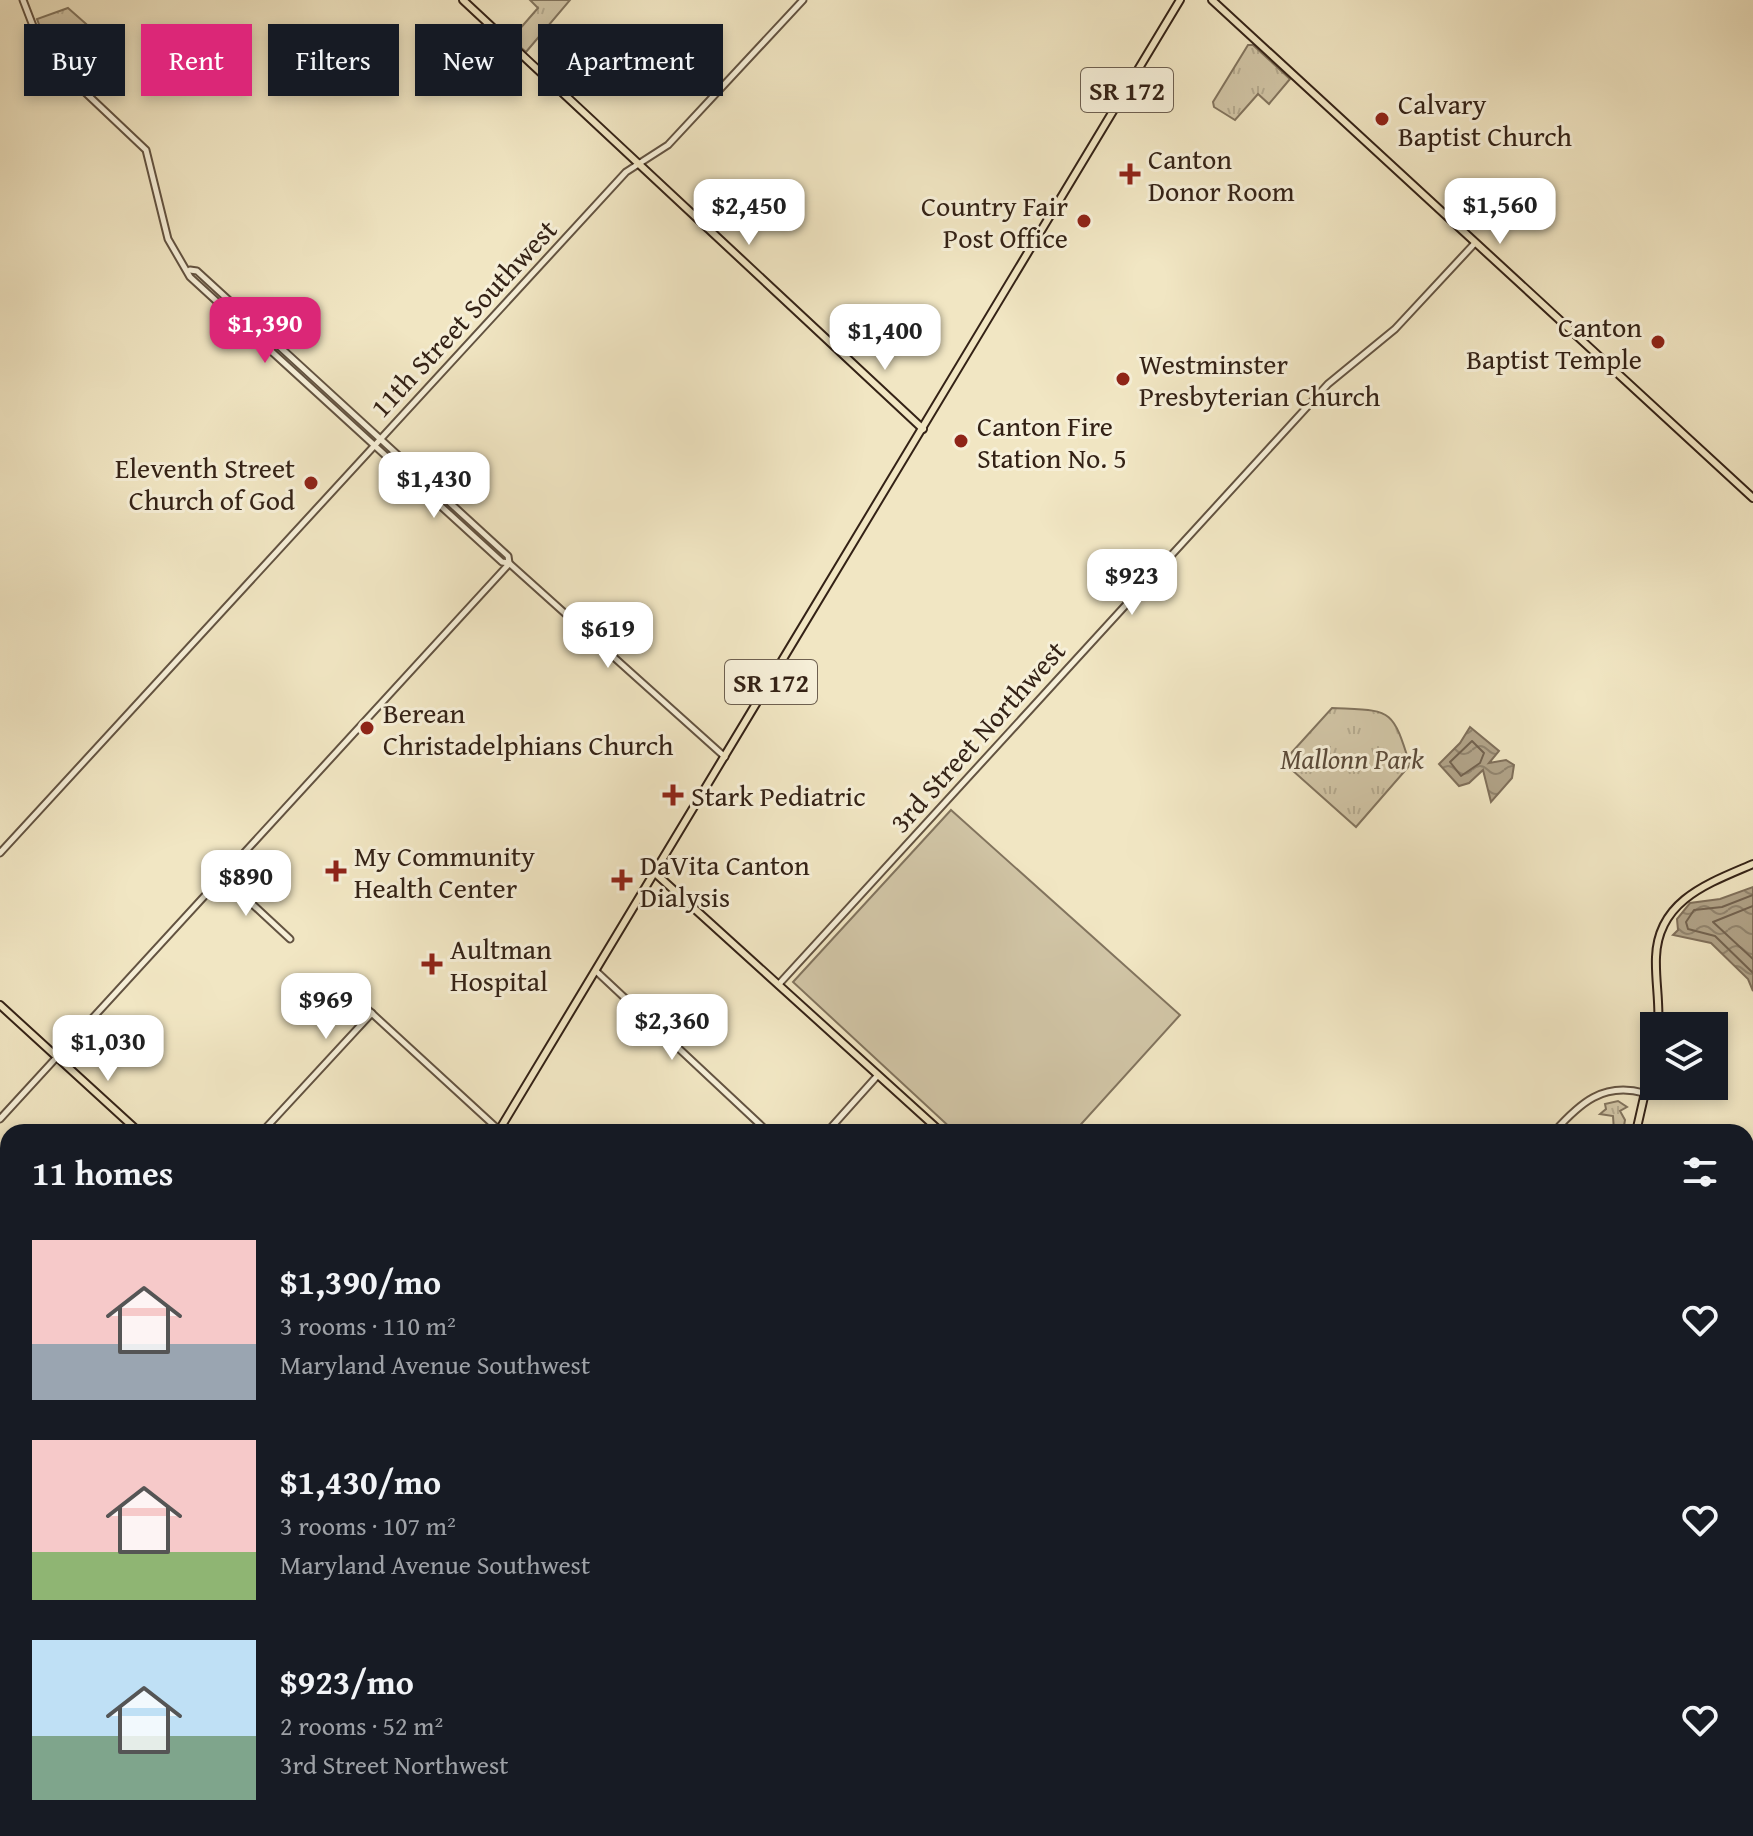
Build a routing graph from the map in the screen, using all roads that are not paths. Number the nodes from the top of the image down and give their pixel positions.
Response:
1 (23, 0) edge
2 (463, 0) edge
3 (803, 0) edge
4 (1180, 0) edge
5 (1212, 0) edge
6 (637, 164) junction
7 (1475, 243) junction
8 (190, 270) junction
9 (923, 429) junction
10 (379, 438) junction
11 (373, 444) junction
12 (1753, 498) edge
13 (509, 563) junction
14 (725, 758) junction
15 (0, 853) edge
16 (1753, 864) edge
17 (655, 873) junction
18 (222, 876) junction
19 (290, 939) dead end
20 (596, 971) junction
21 (779, 984) junction
22 (353, 996) dead end
23 (0, 1005) edge
24 (1658, 1012) edge
25 (372, 1013) junction
26 (57, 1057) junction
27 (878, 1075) junction
28 (1640, 1092) edge
29 (1643, 1100) edge
30 (0, 1119) edge
31 (130, 1124) edge
32 (269, 1124) edge
33 (491, 1124) edge
34 (502, 1124) edge
35 (759, 1124) edge
36 (834, 1124) edge
37 (932, 1124) edge
38 (1561, 1124) edge
39 (1638, 1124) edge

1 - 8 street
2 - 6 main road
3 - 6 street, 11th Street Southwest
4 - 9 main road, SR 172
5 - 7 main road
6 - 9 main road
6 - 10 street, 11th Street Southwest
7 - 12 main road
7 - 21 street, 3rd Street Northwest
8 - 10 street
8 - 11 street
9 - 14 main road, SR 172
10 - 11 street, 11th Street Southwest
10 - 13 street
11 - 13 street
11 - 15 street, 11th Street Southwest
13 - 14 street
13 - 18 street
14 - 17 main road, SR 172
16 - 24 main road
17 - 20 main road, SR 172
17 - 21 main road
18 - 19 street
18 - 26 street
20 - 34 main road, SR 172
20 - 35 street
21 - 27 main road
22 - 25 street
23 - 26 main road
25 - 32 street
25 - 33 street
26 - 30 street
26 - 31 main road
27 - 36 street
27 - 37 main road
28 - 38 street
29 - 39 main road

